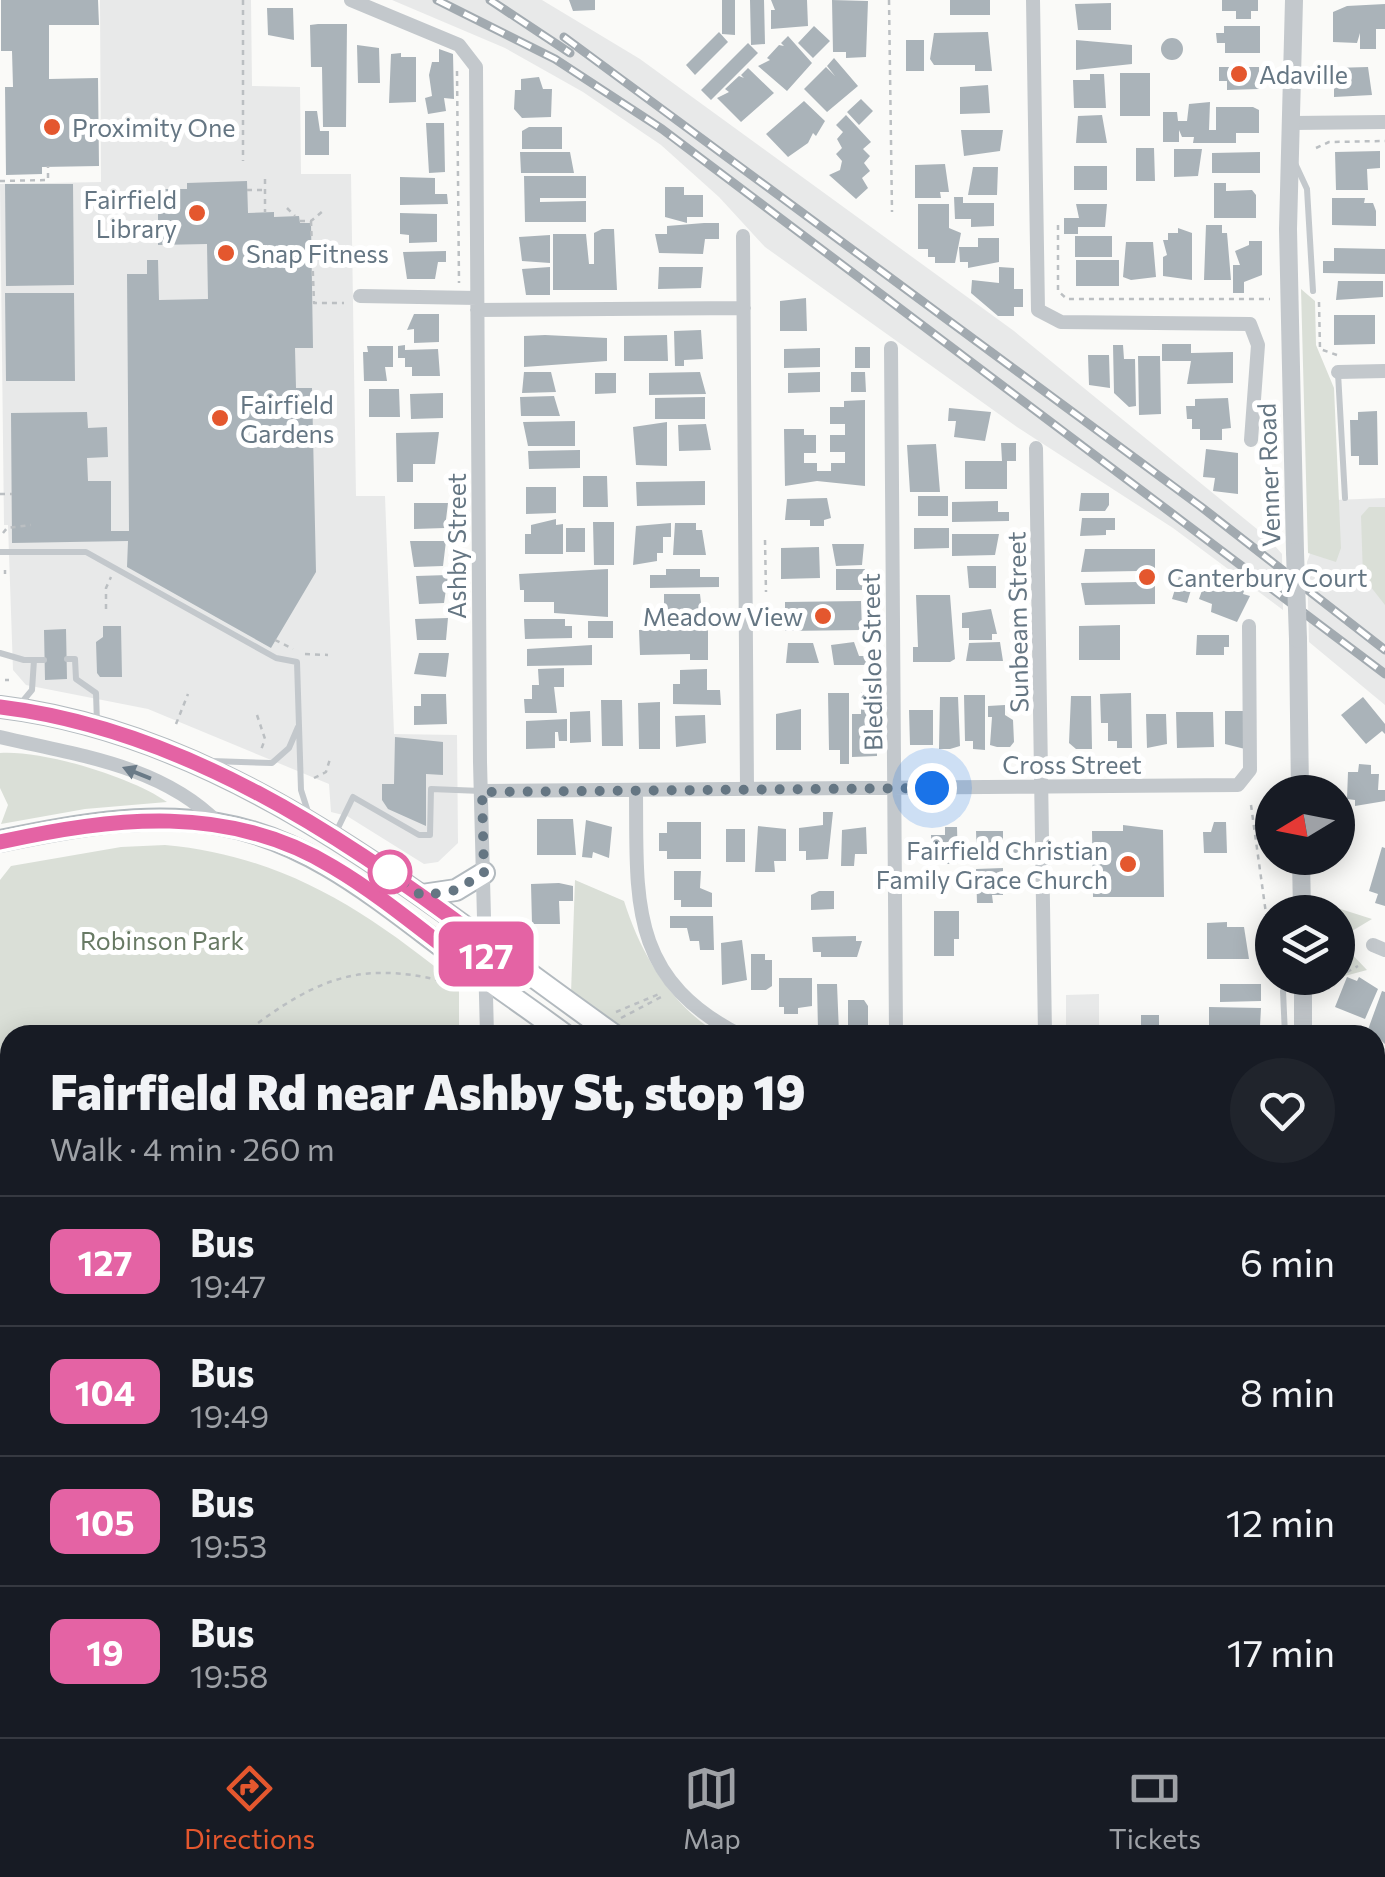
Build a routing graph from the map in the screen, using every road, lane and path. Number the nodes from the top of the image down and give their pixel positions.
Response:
1 (243, 0) edge
2 (352, 0) edge
3 (889, 0) edge
4 (1033, 0) edge
5 (1294, 0) edge
6 (465, 58) junction
7 (1385, 122) edge
8 (1293, 124) junction
9 (1385, 141) edge
10 (1316, 148) dead end
11 (1290, 156) junction
12 (243, 160) dead end
13 (48, 166) dead end
14 (0, 180) edge
15 (265, 180) dead end
16 (247, 190) dead end
17 (265, 190) junction
18 (287, 208) dead end
19 (323, 211) dead end
20 (266, 212) dead end
21 (892, 212) dead end
22 (295, 216) dead end
23 (300, 221) dead end
24 (311, 221) junction
25 (1058, 226) dead end
26 (743, 236) dead end
27 (459, 290) dead end
28 (1316, 291) joint
29 (360, 296) dead end
30 (1277, 299) dead end
31 (341, 303) dead end
32 (477, 304) junction
33 (744, 308) junction
34 (891, 348) dead end
35 (1338, 354) dead end
36 (1385, 371) edge
37 (1338, 372) joint
38 (1251, 440) dead end
39 (1036, 448) dead end
40 (0, 494) edge
41 (12, 494) dead end
42 (1344, 498) dead end
43 (31, 525) dead end
44 (3, 533) dead end
45 (765, 540) dead end
46 (0, 552) edge
47 (112, 575) dead end
48 (766, 592) dead end
49 (106, 609) dead end
50 (1249, 626) dead end
51 (275, 640) dead end
52 (287, 646) dead end
53 (0, 653) edge
54 (308, 655) dead end
55 (328, 655) dead end
56 (67, 659) dead end
57 (34, 660) junction
58 (44, 660) dead end
59 (188, 694) dead end
60 (8, 708) edge
61 (257, 715) dead end
62 (97, 724) junction
63 (176, 724) dead end
64 (298, 726) junction
65 (0, 737) edge
66 (260, 751) dead end
67 (185, 758) junction
68 (330, 759) dead end
69 (1300, 775) edge
70 (313, 780) dead end
71 (1042, 787) junction
72 (895, 788) junction
73 (747, 789) junction
74 (636, 790) junction
75 (482, 792) junction
76 (1251, 805) dead end
77 (219, 824) junction
78 (313, 826) junction
79 (333, 837) junction
80 (2, 844) edge
81 (484, 873) junction
82 (1264, 895) edge
83 (422, 896) junction
84 (485, 943) junction
85 (1358, 966) dead end
86 (1355, 968) edge
87 (487, 979) junction
88 (465, 986) dead end
89 (1282, 995) edge
90 (1303, 995) edge
91 (608, 1009) dead end
92 (255, 1025) edge
93 (487, 1025) edge
94 (551, 1025) edge
95 (609, 1025) edge
96 (619, 1025) edge
97 (725, 1025) edge
98 (896, 1025) edge
99 (1045, 1025) edge
100 (1284, 1025) edge
101 (1304, 1025) edge

1 - 12 path
2 - 6 street
3 - 21 path
4 - 38 street, Venner Road
5 - 8 street, Venner Road
6 - 27 path
6 - 32 street, Ashby Street
7 - 8 street
8 - 11 street, Venner Road
9 - 10 path
11 - 28 lane, Venner Road
11 - 69 street, Venner Road, bridge
13 - 14 path
15 - 17 path
16 - 17 path
17 - 20 path
18 - 22 path
19 - 24 path
23 - 24 path
24 - 31 path
25 - 30 path
26 - 33 street
28 - 35 path
29 - 32 street
32 - 33 street
32 - 75 street, Ashby Street
33 - 73 street
34 - 72 street, Bledisloe Street
36 - 37 street
37 - 42 lane
39 - 71 street, Sunbeam Street
40 - 41 path
43 - 44 path
45 - 48 path
46 - 64 lane
47 - 49 path
50 - 71 street, Cross Street
51 - 52 path
53 - 57 lane
54 - 55 path
56 - 62 lane
57 - 58 lane
57 - 60 lane
59 - 63 path
60 - 62 main road
61 - 66 path
62 - 67 main road
64 - 67 lane
64 - 78 lane
77 -> 65 street
67 - 78 main road
68 - 70 path
71 - 72 street, Cross Street
71 - 99 street, Sunbeam Street
72 - 73 street, Cross Street
72 - 98 street, Bledisloe Street
73 - 74 street, Cross Street
74 - 75 street, Cross Street
74 - 97 street
75 - 79 lane
75 - 81 street, Ashby Street
76 - 82 path
77 - 80 main road
77 - 87 main road
78 - 79 main road
79 - 83 main road
81 - 83 main road
81 - 84 street, Ashby Street
83 - 84 main road
84 - 87 street, Ashby Street
84 - 95 main road
85 - 86 path
87 - 93 street, Ashby Street
87 - 94 main road
88 - 92 path
89 - 100 lane
90 - 101 street
91 - 96 path

